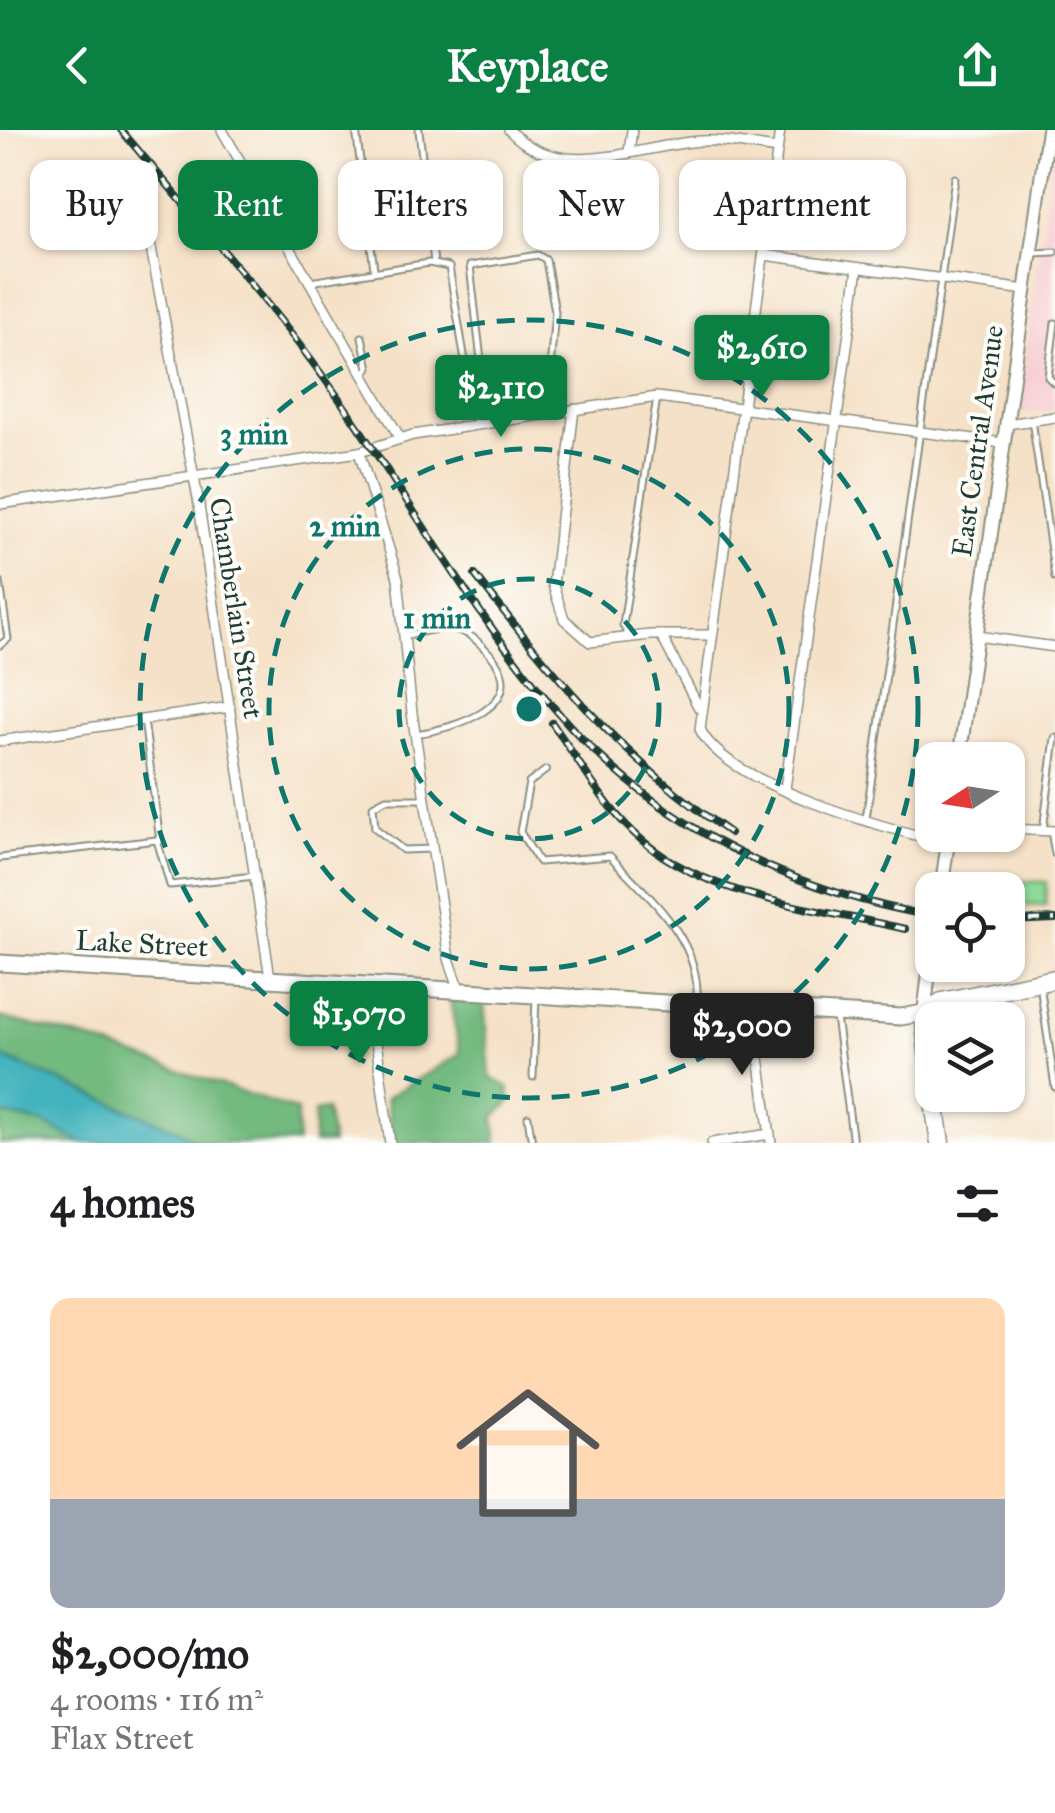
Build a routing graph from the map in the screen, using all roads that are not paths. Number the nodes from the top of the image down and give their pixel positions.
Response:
1 (222, 130) edge
2 (356, 130) edge
3 (419, 130) edge
4 (509, 130) edge
5 (632, 130) edge
6 (780, 130) edge
7 (1048, 130) edge
8 (777, 149) junction
9 (629, 152) junction
10 (955, 178) dead end
11 (151, 250) edge
12 (1055, 252) edge
13 (1031, 253) junction
14 (764, 255) junction
15 (434, 263) junction
16 (858, 268) junction
17 (374, 269) junction
18 (942, 279) junction
19 (310, 282) junction
20 (1026, 290) junction
21 (1055, 322) edge
22 (362, 338) dead end
23 (479, 352) junction
24 (466, 357) junction
25 (364, 376) junction
26 (1055, 384) edge
27 (470, 388) junction
28 (658, 397) junction
29 (742, 405) junction
30 (574, 409) junction
31 (546, 414) junction
32 (1055, 417) edge
33 (837, 419) junction
34 (1032, 420) junction
35 (1007, 424) junction
36 (476, 425) junction
37 (922, 431) junction
38 (400, 438) junction
39 (1004, 443) junction
40 (359, 452) junction
41 (194, 476) junction
42 (0, 504) edge
43 (1055, 578) edge
44 (0, 582) edge
45 (404, 636) junction
46 (661, 636) junction
47 (710, 636) junction
48 (977, 636) junction
49 (629, 639) junction
50 (0, 646) edge
51 (1055, 648) edge
52 (230, 707) junction
53 (700, 709) junction
54 (144, 720) junction
55 (415, 734) junction
56 (1055, 738) edge
57 (0, 741) edge
58 (962, 742) edge
59 (546, 770) dead end
60 (785, 788) junction
61 (426, 799) junction
62 (865, 822) junction
63 (1025, 829) edge
64 (1050, 830) edge
65 (915, 832) edge
66 (161, 848) junction
67 (434, 848) junction
68 (1055, 854) edge
69 (0, 858) edge
70 (255, 876) junction
71 (0, 963) edge
72 (270, 978) junction
73 (1047, 981) edge
74 (368, 984) junction
75 (460, 990) junction
76 (536, 994) junction
77 (942, 1002) edge
78 (696, 1004) junction
79 (752, 1007) junction
80 (836, 1013) junction
81 (915, 1015) edge
82 (1053, 1062) edge
83 (533, 1077) dead end
84 (1055, 1087) edge
85 (936, 1112) edge
86 (528, 1117) dead end
87 (771, 1139) edge
88 (390, 1143) edge
89 (532, 1143) edge
90 (712, 1143) edge
91 (853, 1143) edge
92 (940, 1143) edge

1 - 19 street
2 - 17 lane
3 - 15 lane
4 - 9 street
5 - 9 street
6 - 8 street
7 - 13 main road, East Central Avenue
8 - 9 street
8 - 14 street
10 - 18 lane
11 - 41 street, Chamberlain Street
12 - 13 lane
13 - 20 main road, East Central Avenue
14 - 16 street
14 - 29 street
15 - 17 lane
15 - 24 lane
16 - 18 street
16 - 33 street
17 - 19 lane
18 - 20 street
18 - 37 lane
19 - 25 street
20 - 35 main road, East Central Avenue
21 - 26 lane
22 - 25 lane
23 - 24 lane
23 - 27 lane
23 - 31 lane
24 - 27 lane
25 - 38 street
27 - 36 lane
28 - 29 street
28 - 30 street
28 - 49 lane
29 - 33 street
29 - 47 street
30 - 31 street
30 - 49 street
31 - 36 street
32 - 34 street
33 - 37 street
33 - 60 street
34 - 35 street
34 - 43 lane
35 - 39 main road, East Central Avenue
36 - 38 street
37 - 39 street
37 - 62 lane
38 - 40 street
39 - 48 main road, East Central Avenue
40 - 41 street
40 - 45 street
41 - 42 street
41 - 52 street, Chamberlain Street
44 - 50 lane
45 - 55 street
45 - 55 lane
46 - 47 street
46 - 49 street
46 - 53 street
47 - 53 street
48 - 51 street
48 - 58 main road, East Central Avenue
52 - 54 street
52 - 70 street, Chamberlain Street
53 - 60 street
54 - 57 street
54 - 66 lane
55 - 61 street
56 - 64 lane
59 - 78 lane
60 - 62 street
61 - 67 street
61 - 67 lane
62 - 65 street
63 - 64 street
64 - 68 lane
66 - 69 lane
66 - 70 lane
67 - 75 street
70 - 72 street, Chamberlain Street
71 - 72 main road, Lake Street
72 - 74 main road, Lake Street
73 - 77 highway, Lake Street
73 - 82 lane
74 - 75 main road, Lake Street
74 - 88 street
75 - 76 main road, Lake Street
76 - 78 main road, Lake Street
76 - 83 lane
78 - 79 main road, Lake Street
79 - 80 main road, Lake Street
79 - 87 street
80 - 81 main road, Lake Street
80 - 91 lane
82 - 84 lane
85 - 92 highway
86 - 89 lane
87 - 90 street

